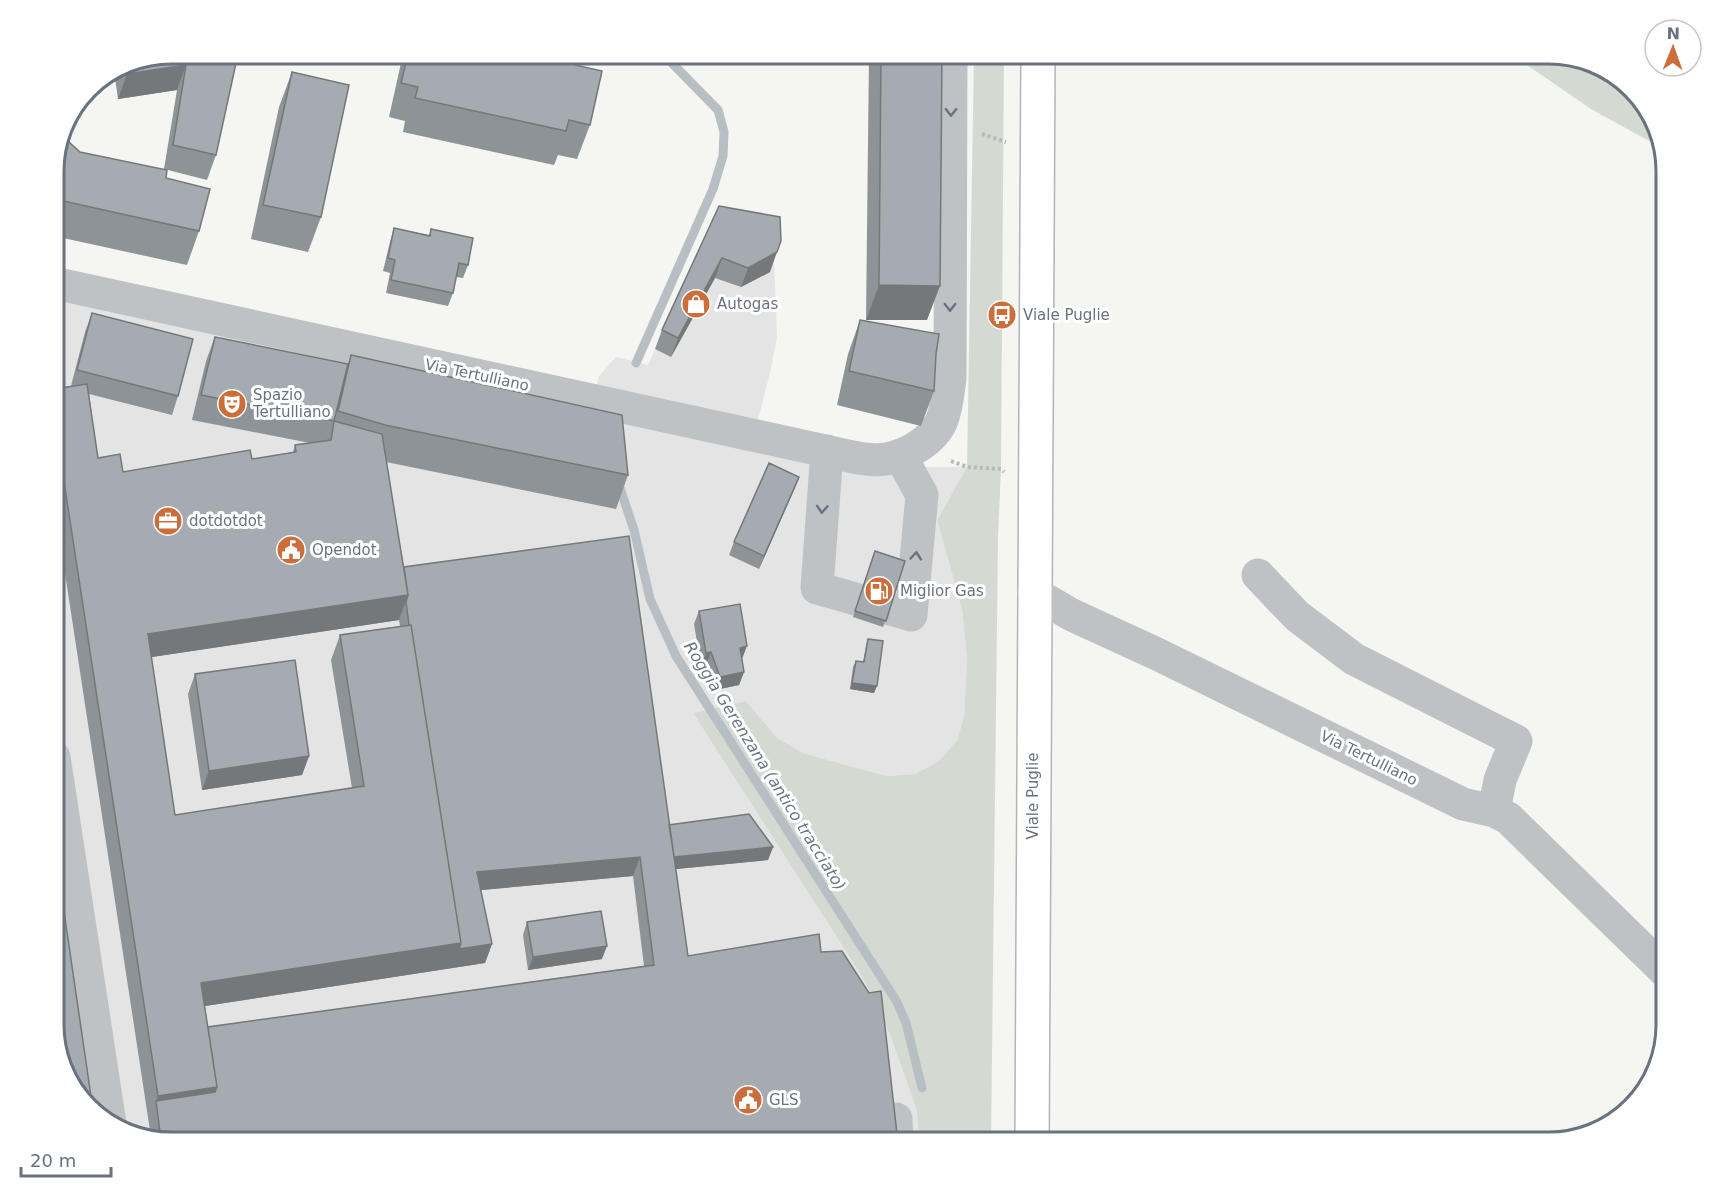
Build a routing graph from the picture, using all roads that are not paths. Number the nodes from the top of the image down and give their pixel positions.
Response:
1 (951, 64) edge
2 (1038, 64) edge
3 (65, 285) edge
4 (826, 451) junction
5 (900, 455) junction
6 (1258, 575) dead end
7 (1034, 593) junction
8 (1494, 811) junction
9 (65, 829) edge
10 (1656, 962) edge
11 (108, 1112) edge
12 (1032, 1132) edge

1 -> 5 street
2 - 7 main road, Viale Puglie
3 - 4 street, Via Tertulliano
4 - 5 street, Via Tertulliano
4 -> 5 street
6 - 8 street
7 - 8 street, Via Tertulliano
7 - 12 main road, Viale Puglie
8 - 10 street, Via Tertulliano
9 - 11 street

